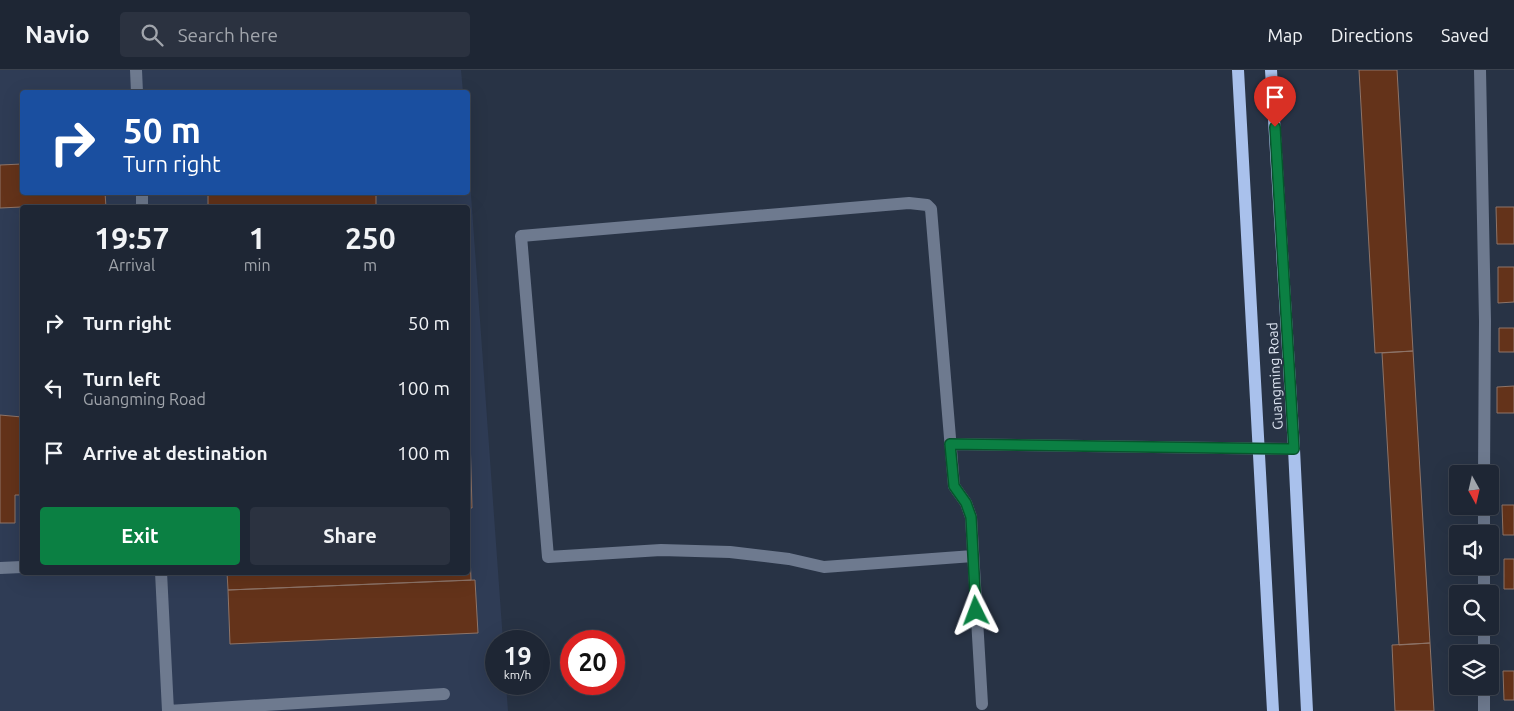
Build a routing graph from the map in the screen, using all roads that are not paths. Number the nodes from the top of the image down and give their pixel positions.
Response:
1 (136, 70) edge
2 (1238, 70) edge
3 (1271, 70) edge
4 (1480, 70) edge
5 (137, 90) edge
6 (950, 444) junction
7 (1294, 449) junction
8 (1258, 450) junction
9 (1484, 465) edge
10 (973, 556) junction
11 (20, 567) edge
12 (0, 568) edge
13 (161, 575) edge
14 (444, 694) dead end
15 (1484, 695) edge
16 (982, 704) dead end
17 (168, 711) edge
18 (1273, 711) edge
19 (1307, 711) edge
20 (1484, 711) edge

1 - 5 street
2 - 8 main road, Guangming Road
3 - 7 main road, Guangming Road
4 - 9 street
6 - 8 street
6 - 10 street
6 - 10 street
7 - 8 street
7 - 19 main road, Guangming Road
8 - 18 main road, Guangming Road
10 - 16 street
11 - 12 street
13 - 17 street
14 - 17 street
15 - 20 street

